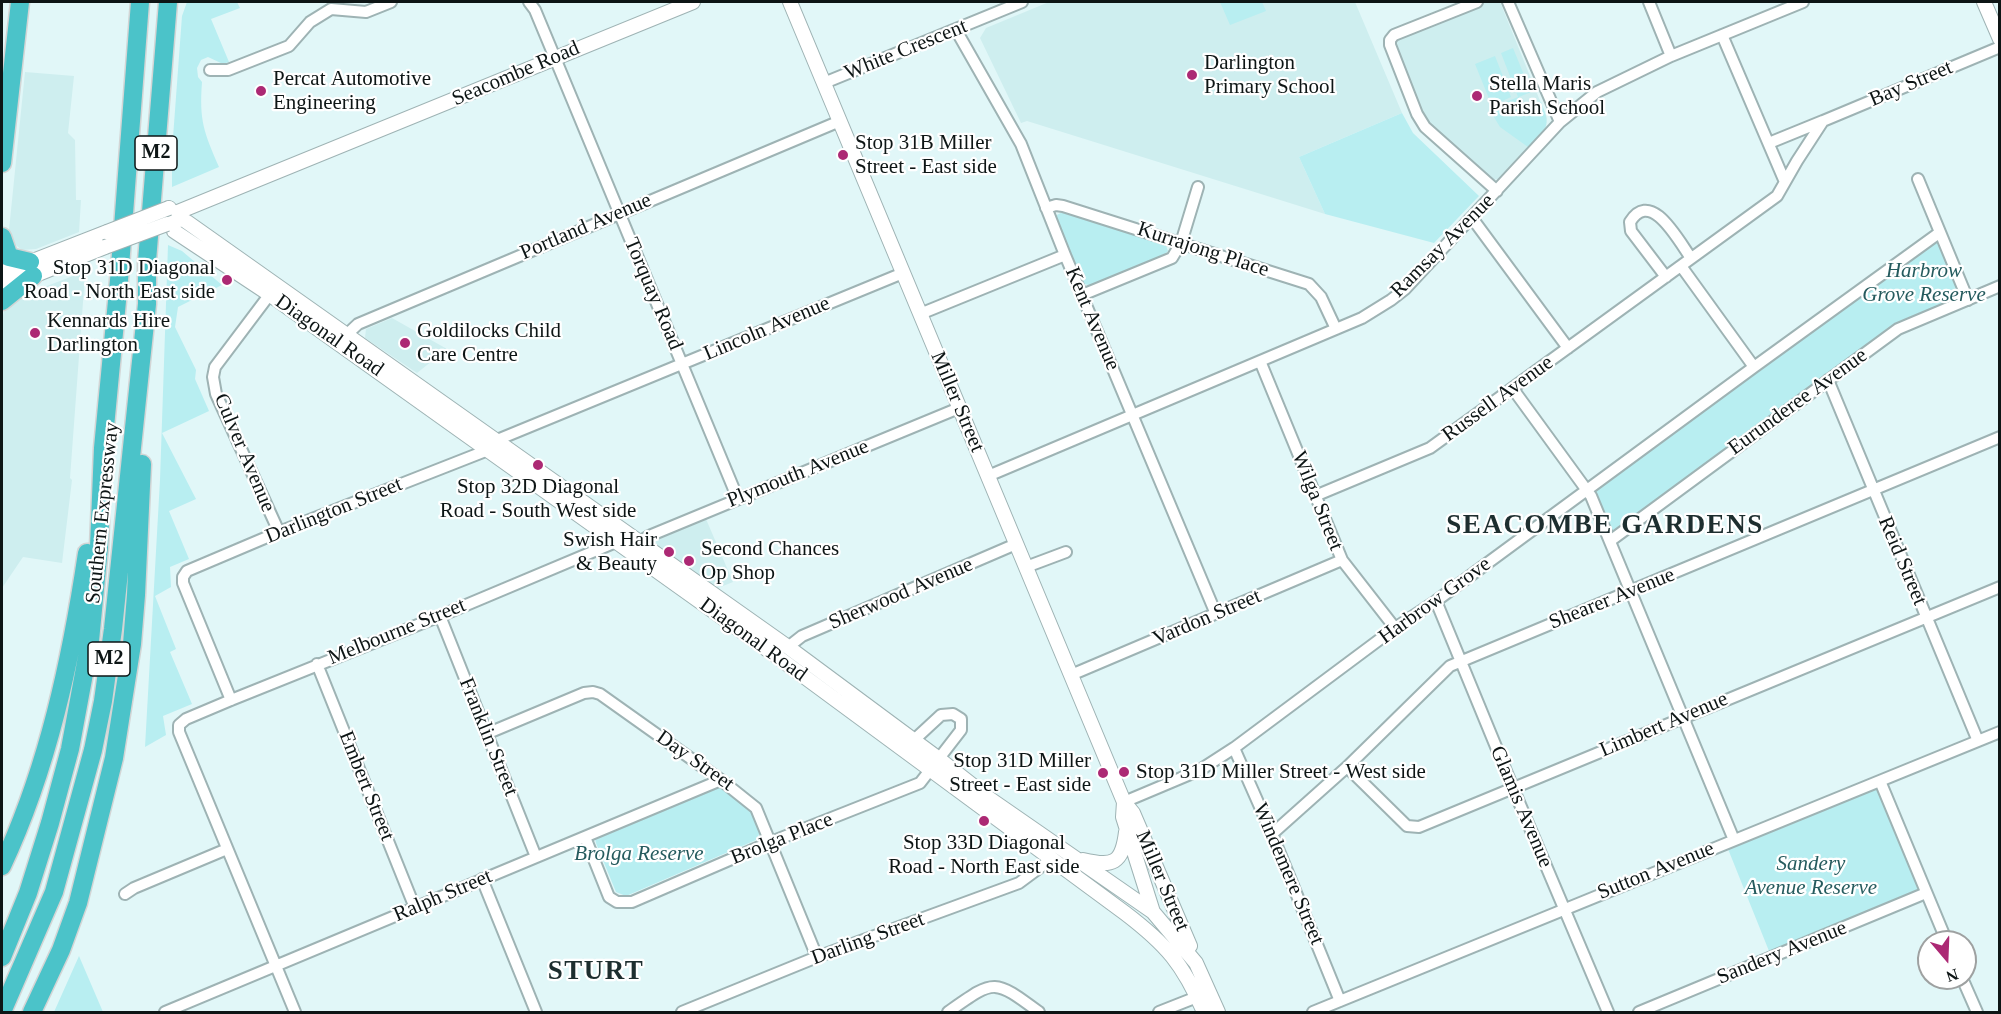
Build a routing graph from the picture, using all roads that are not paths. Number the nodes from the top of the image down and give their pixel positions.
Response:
1 (20, 2) edge
2 (140, 2) edge
3 (168, 2) edge
4 (391, 2) edge
5 (529, 2) edge
6 (693, 2) edge
7 (790, 2) edge
8 (1022, 2) edge
9 (1477, 2) edge
10 (1508, 2) edge
11 (1649, 2) edge
12 (1803, 2) edge
13 (1984, 2) edge
14 (956, 30) junction
15 (9, 32) edge
16 (1722, 35) junction
17 (2000, 39) edge
18 (2000, 47) edge
19 (1671, 56) junction
20 (555, 57) junction
21 (210, 70) dead end
22 (824, 83) junction
23 (840, 121) junction
24 (1823, 121) junction
25 (1560, 122) junction
26 (1769, 143) junction
27 (2, 163) edge
28 (1918, 179) dead end
29 (1785, 182) junction
30 (1198, 187) dead end
31 (1497, 191) junction
32 (1046, 208) junction
33 (619, 213) junction
34 (169, 215) junction
35 (1472, 218) junction
36 (1939, 233) junction
37 (2, 237) edge
38 (1181, 243) junction
39 (1065, 255) junction
40 (1691, 258) junction
41 (1681, 266) junction
42 (32, 269) junction
43 (2, 273) edge
44 (903, 273) junction
45 (1666, 277) junction
46 (2, 286) edge
47 (2000, 286) edge
48 (273, 290) junction
49 (1082, 295) junction
50 (1968, 300) junction
51 (2, 302) edge
52 (147, 304) junction
53 (920, 314) junction
54 (1336, 329) junction
55 (343, 338) junction
56 (1568, 348) junction
57 (1260, 361) junction
58 (682, 364) junction
59 (1754, 367) junction
60 (1828, 380) junction
61 (1513, 389) junction
62 (959, 408) junction
63 (1133, 414) junction
64 (2000, 437) edge
65 (493, 445) junction
66 (103, 448) junction
67 (988, 476) junction
68 (1873, 489) junction
69 (1587, 491) junction
70 (1315, 496) junction
71 (738, 499) junction
72 (279, 532) junction
73 (620, 537) junction
74 (1610, 541) junction
75 (638, 543) junction
76 (1016, 544) junction
77 (1066, 552) dead end
78 (1342, 560) junction
79 (1026, 567) junction
80 (2000, 587) edge
81 (1630, 591) junction
82 (1436, 601) junction
83 (1216, 614) junction
84 (440, 616) junction
85 (1926, 617) junction
86 (1395, 628) junction
87 (783, 653) junction
88 (1460, 661) junction
89 (317, 664) junction
90 (1071, 675) junction
91 (231, 700) junction
92 (1683, 717) junction
93 (2000, 732) edge
94 (486, 734) junction
95 (914, 740) junction
96 (1978, 741) junction
97 (1234, 748) junction
98 (935, 764) junction
99 (1347, 766) junction
100 (721, 780) junction
101 (1880, 781) junction
102 (1513, 788) junction
103 (1124, 802) junction
104 (1126, 830) junction
105 (1272, 834) junction
106 (585, 837) junction
107 (1734, 840) junction
108 (771, 842) junction
109 (1058, 845) junction
110 (227, 849) junction
111 (536, 857) junction
112 (1049, 857) junction
113 (1078, 859) junction
114 (2, 866) edge
115 (482, 879) junction
116 (1926, 893) junction
117 (125, 894) dead end
118 (415, 908) junction
119 (1564, 909) junction
120 (1153, 912) junction
121 (1942, 930) edge
122 (1172, 953) junction
123 (2, 957) edge
124 (817, 957) junction
125 (1196, 963) junction
126 (275, 965) junction
127 (1967, 990) edge
128 (1197, 997) junction
129 (1340, 1001) junction
130 (5, 1006) edge
131 (1976, 1010) edge
132 (32, 1012) edge
133 (165, 1012) edge
134 (295, 1012) edge
135 (536, 1012) edge
136 (682, 1012) edge
137 (948, 1012) edge
138 (1039, 1012) edge
139 (1159, 1012) edge
140 (1204, 1012) edge
141 (1218, 1012) edge
142 (1313, 1012) edge
143 (1608, 1012) edge
144 (1639, 1012) edge
145 (1964, 1012) edge

1 - 15 highway
2 - 66 highway, Southern Expressway / M2
3 - 52 highway, Southern Expressway / M2
4 - 21 street
5 - 20 street, Torquay Road
6 - 20 main road, Seacombe Road
7 - 22 main road, Miller Street
8 - 14 street, White Crescent
9 - 31 street
10 - 25 street
11 - 19 street
12 - 16 street, Ramsay Avenue
13 - 17 main road
14 - 22 street, White Crescent
14 - 32 street, Kent Avenue
15 - 27 highway
16 - 19 street, Ramsay Avenue
16 - 26 street
18 - 24 street, Bay Street
19 - 25 street, Ramsay Avenue
20 - 33 street, Torquay Road
20 - 34 main road, Seacombe Road
22 - 23 main road, Miller Street
23 - 33 street, Portland Avenue
23 - 44 main road, Miller Street
24 - 26 street, Bay Street
24 - 29 street
25 - 31 street, Ramsay Avenue
26 - 29 street
28 - 36 street
29 - 40 street, Russell Avenue
30 - 38 street
31 - 35 street, Ramsay Avenue
32 - 38 street, Kurrajong Place
32 - 39 street, Kent Avenue
33 - 55 street, Portland Avenue
33 - 58 street, Torquay Road
34 - 42 main road, Seacombe Road, bridge
34 - 42 main road, Seacombe Road, bridge
34 - 48 main road, Diagonal Road
35 - 54 street, Ramsay Avenue
35 - 56 street
36 - 50 street
36 - 59 street, Harbrow Grove
37 - 42 highway
38 - 49 street
38 - 54 street, Kurrajong Place
39 - 49 street, Kent Avenue
39 - 53 street
40 - 41 street, Russell Avenue
40 - 45 street
41 - 45 street, Russell Avenue
41 - 59 street
42 - 43 main road, Seacombe Road
42 - 46 main road, Seacombe Road
42 - 51 highway
44 - 53 main road, Miller Street
44 - 58 street, Lincoln Avenue
45 - 56 street, Russell Avenue
47 - 50 street, Eurunderee Avenue
48 - 55 main road, Diagonal Road
48 - 72 street, Culver Avenue
49 - 63 street, Kent Avenue
50 - 60 street, Eurunderee Avenue
52 - 130 highway, Southern Expressway / M2
52 - 132 highway
53 - 62 main road, Miller Street
54 - 57 street, Ramsay Avenue
55 - 65 main road, Diagonal Road
56 - 61 street, Russell Avenue
57 - 63 street, Ramsay Avenue
57 - 70 street, Wilga Street
58 - 65 street, Lincoln Avenue
58 - 71 street, Torquay Road
59 - 69 street, Harbrow Grove
60 - 68 street, Reid Street
60 - 74 street, Eurunderee Avenue
61 - 69 street
61 - 70 street, Russell Avenue
62 - 67 main road, Miller Street
62 - 71 street, Plymouth Avenue
63 - 67 street, Ramsay Avenue
63 - 83 street, Kent Avenue
64 - 68 street, Shearer Avenue
65 - 72 street, Darlington Street
65 - 73 main road, Diagonal Road
66 - 114 highway, M2
66 - 123 highway, Southern Expressway / M2
67 - 76 main road, Miller Street
68 - 81 street, Shearer Avenue
68 - 85 street, Reid Street
69 - 74 street
69 - 82 street, Harbrow Grove
70 - 78 street, Wilga Street
71 - 75 street, Plymouth Avenue
72 - 91 street, Darlington Street
73 - 75 main road, Diagonal Road
73 - 84 street, Melbourne Street
73 - 87 main road, Diagonal Road
74 - 81 street
75 - 87 main road, Diagonal Road
76 - 79 main road, Miller Street
76 - 87 street, Sherwood Avenue
77 - 79 street
78 - 83 street, Vardon Street
78 - 86 street, Wilga Street
79 - 90 main road, Miller Street
80 - 85 street, Limbert Avenue
81 - 88 street, Shearer Avenue
81 - 92 street
82 - 86 street, Harbrow Grove
82 - 88 street, Glamis Avenue
83 - 90 street, Vardon Street
84 - 89 street, Melbourne Street
84 - 94 street, Franklin Street
85 - 92 street, Limbert Avenue
85 - 96 street, Reid Street
86 - 97 street, Harbrow Grove
87 - 95 main road, Diagonal Road
87 - 98 main road, Diagonal Road
88 - 99 street, Shearer Avenue
88 - 102 street, Glamis Avenue
89 - 91 street, Melbourne Street
89 - 118 street, Embert Street
90 - 103 main road, Miller Street
91 - 110 street, Melbourne Street
92 - 102 street, Limbert Avenue
92 - 107 street
93 - 96 street, Sutton Avenue
94 - 100 street, Day Street
94 - 111 street, Franklin Street
95 - 98 main road, Diagonal Road
95 - 98 street
96 - 101 street, Sutton Avenue
97 - 103 street, Harbrow Grove
97 - 105 street, Windemere Street
98 - 108 street, Brolga Place
98 - 109 main road, Diagonal Road
98 - 112 main road, Diagonal Road
99 - 102 street, Limbert Avenue
99 - 105 street, Shearer Avenue
100 - 106 street, Ralph Street
100 - 108 street, Day Street
101 - 107 street, Sutton Avenue
101 - 116 street
102 - 119 street, Glamis Avenue
103 - 104 main road, Miller Street
103 - 125 main road, Miller Street
104 - 113 main road
104 - 120 main road, Miller Street
105 - 129 street, Windemere Street
106 - 108 street, Brolga Place
106 - 111 street, Ralph Street
107 - 119 street, Sutton Avenue
108 - 124 street, Day Street
109 - 112 main road
109 - 113 main road, Diagonal Road
110 - 117 street
110 - 126 street
111 - 115 street, Ralph Street
112 - 122 main road, Diagonal Road
112 - 124 street, Darling Street
113 - 120 main road, Diagonal Road
115 - 118 street, Ralph Street
115 - 135 street
116 - 121 street
116 - 144 street, Sandery Avenue
118 - 126 street, Ralph Street
119 - 129 street, Sutton Avenue
119 - 143 street, Glamis Avenue
120 - 122 main road, Miller Street
120 - 125 main road, Diagonal Road
122 - 128 main road, Diagonal Road
124 - 136 street, Darling Street
125 - 141 main road, Diagonal Road
126 - 133 street, Ralph Street
126 - 134 street
127 - 131 street
128 - 139 street
128 - 140 main road, Diagonal Road
129 - 142 street, Sutton Avenue
131 - 145 street
137 - 138 street

